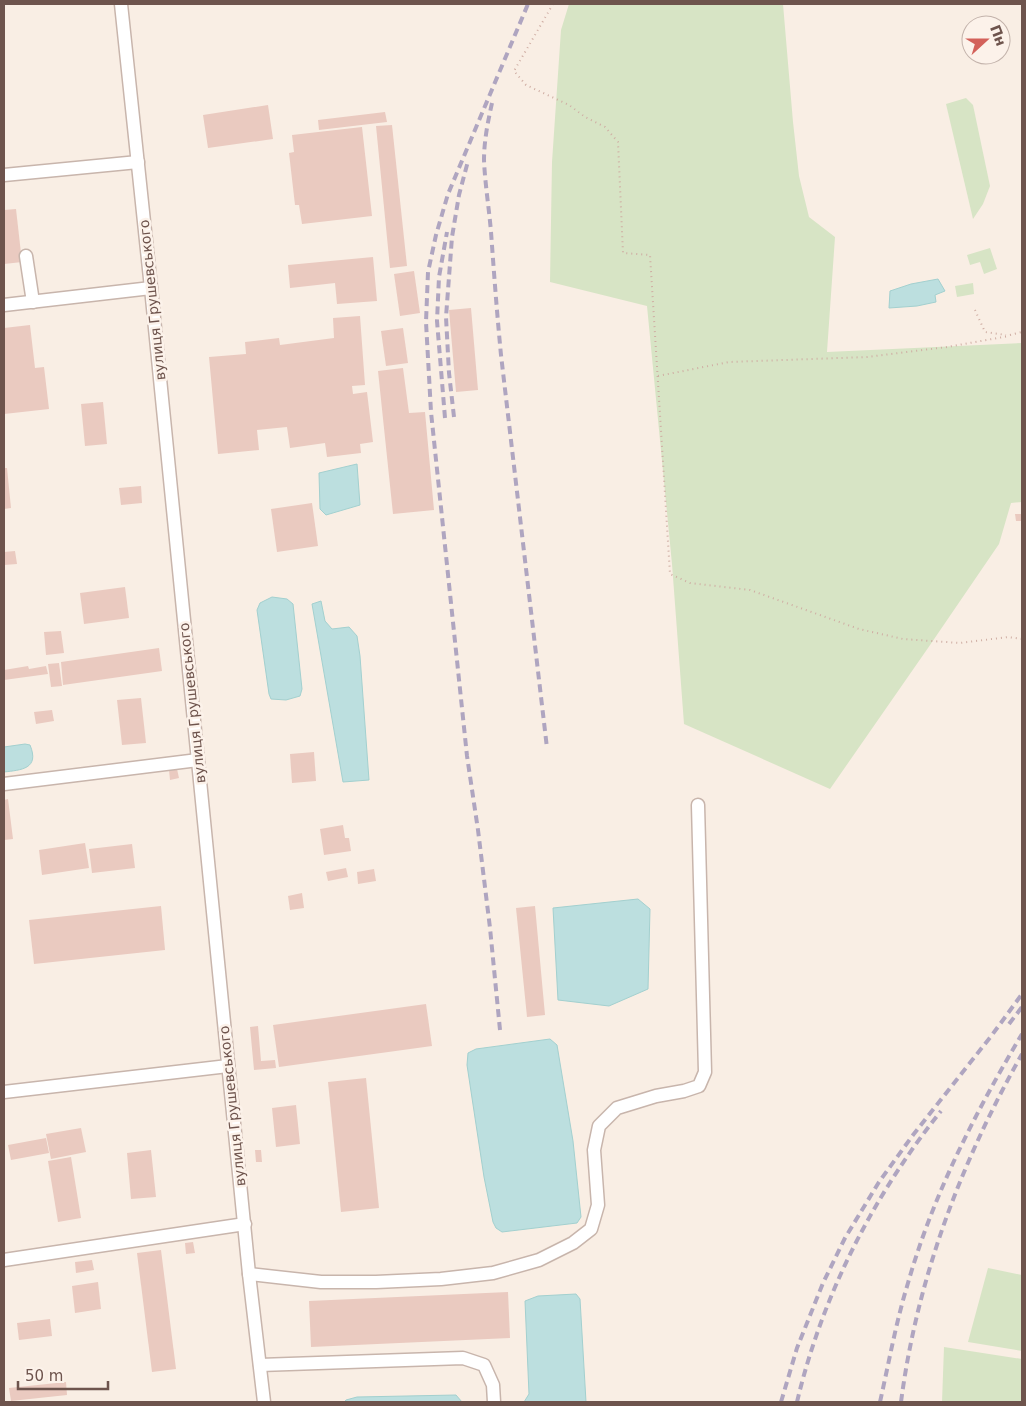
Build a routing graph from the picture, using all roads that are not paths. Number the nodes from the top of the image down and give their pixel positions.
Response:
1 (121, 4) edge
2 (138, 162) junction
3 (4, 175) edge
4 (26, 256) dead end
5 (152, 288) junction
6 (33, 302) junction
7 (4, 305) edge
8 (198, 760) junction
9 (4, 784) edge
10 (698, 805) dead end
11 (228, 1066) junction
12 (4, 1092) edge
13 (245, 1224) junction
14 (4, 1260) edge
15 (249, 1274) junction
16 (260, 1365) junction
17 (264, 1402) edge
18 (494, 1402) edge

1 - 2 street, вулиця Грушевського
2 - 3 street
2 - 5 street, вулиця Грушевського
4 - 6 street
5 - 6 street
5 - 8 street, вулиця Грушевського
6 - 7 street
8 - 9 street
8 - 11 street, вулиця Грушевського
10 - 15 street
11 - 12 street
11 - 13 street, вулиця Грушевського
13 - 14 street
13 - 15 street, вулиця Грушевського
15 - 16 street, вулиця Грушевського
16 - 17 street, вулиця Грушевського
16 - 18 street

